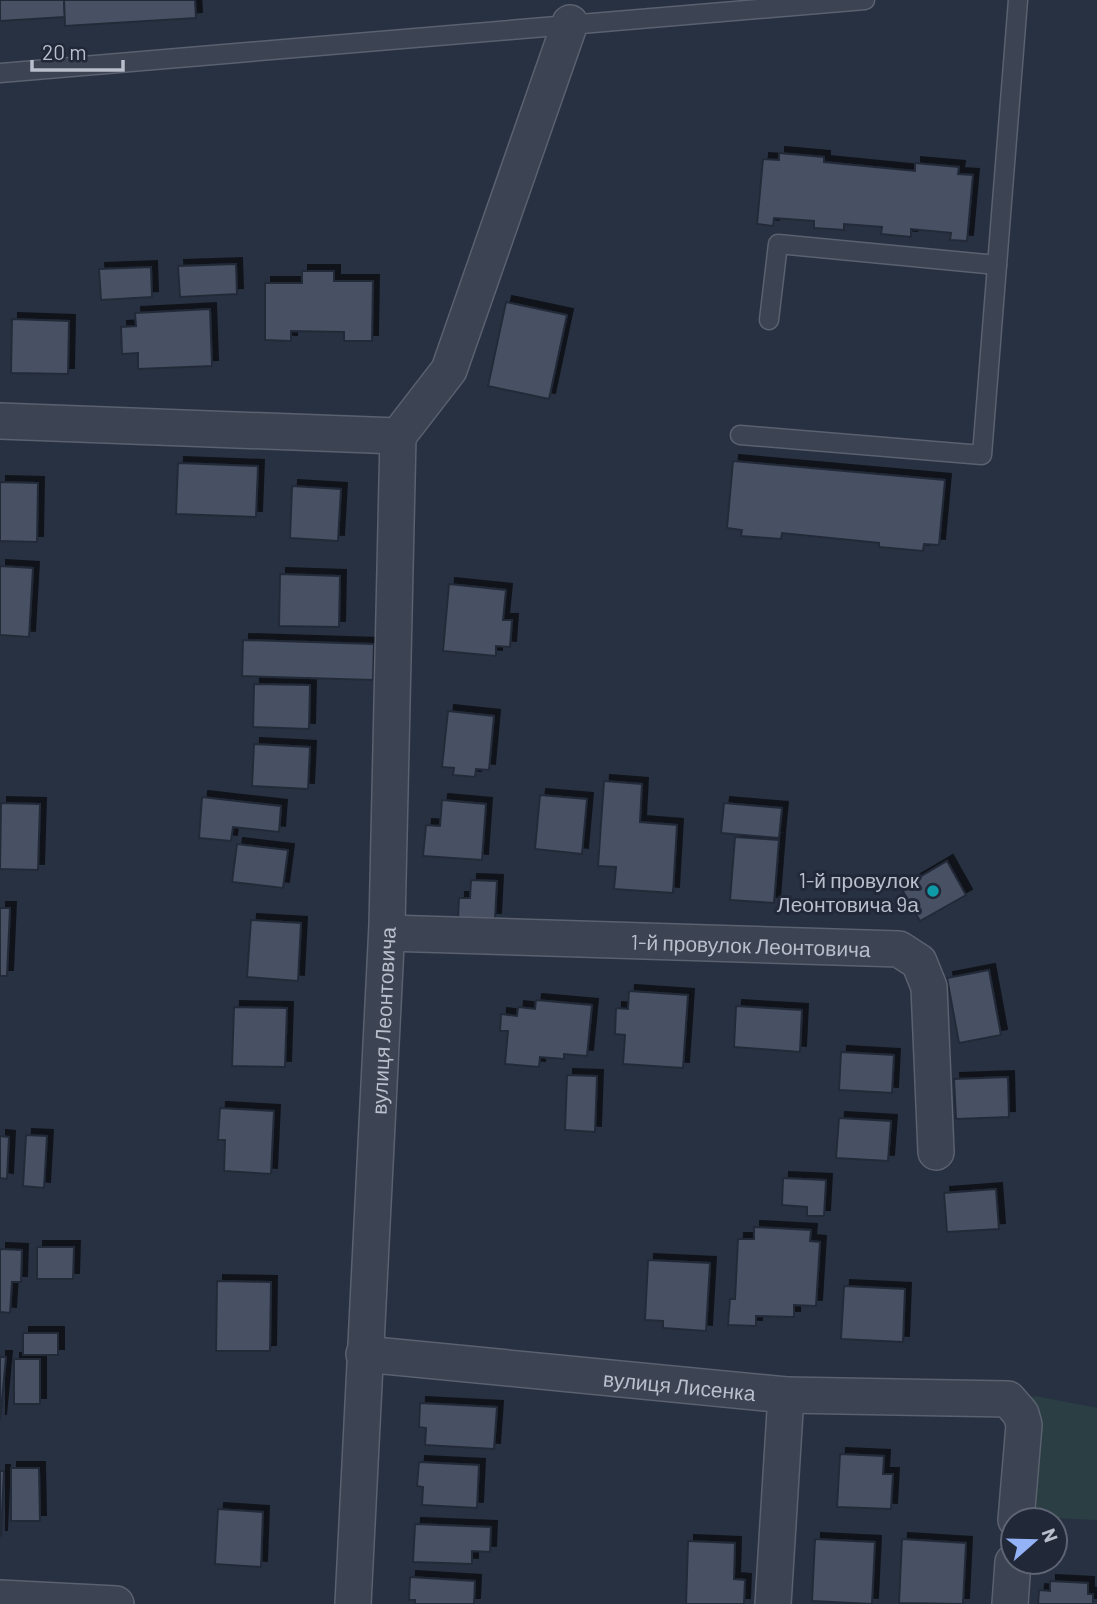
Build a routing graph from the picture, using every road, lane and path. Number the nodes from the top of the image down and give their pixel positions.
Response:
1 (865, 0) edge
2 (1018, 0) edge
3 (570, 23) junction
4 (0, 73) edge
5 (997, 265) junction
6 (769, 320) dead end
7 (0, 421) edge
8 (740, 435) dead end
9 (398, 436) junction
10 (387, 933) junction
11 (936, 1152) dead end
12 (364, 1354) junction
13 (786, 1395) junction
14 (1018, 1506) edge
15 (1012, 1576) edge
16 (0, 1598) edge
17 (116, 1604) edge
18 (353, 1604) edge
19 (774, 1604) edge
20 (1010, 1604) edge

1 - 3 lane
2 - 5 lane
3 - 4 lane
3 - 9 street
5 - 6 lane
5 - 8 lane
7 - 9 street
9 - 10 street, вулиця Леонтовича
10 - 11 street, 1-й провулок Леонтовича
10 - 12 street, вулиця Леонтовича
12 - 13 street, вулиця Лисенка
12 - 18 street, вулиця Леонтовича
13 - 14 street
13 - 19 street, вулиця Лисенка
15 - 20 street
16 - 17 street

